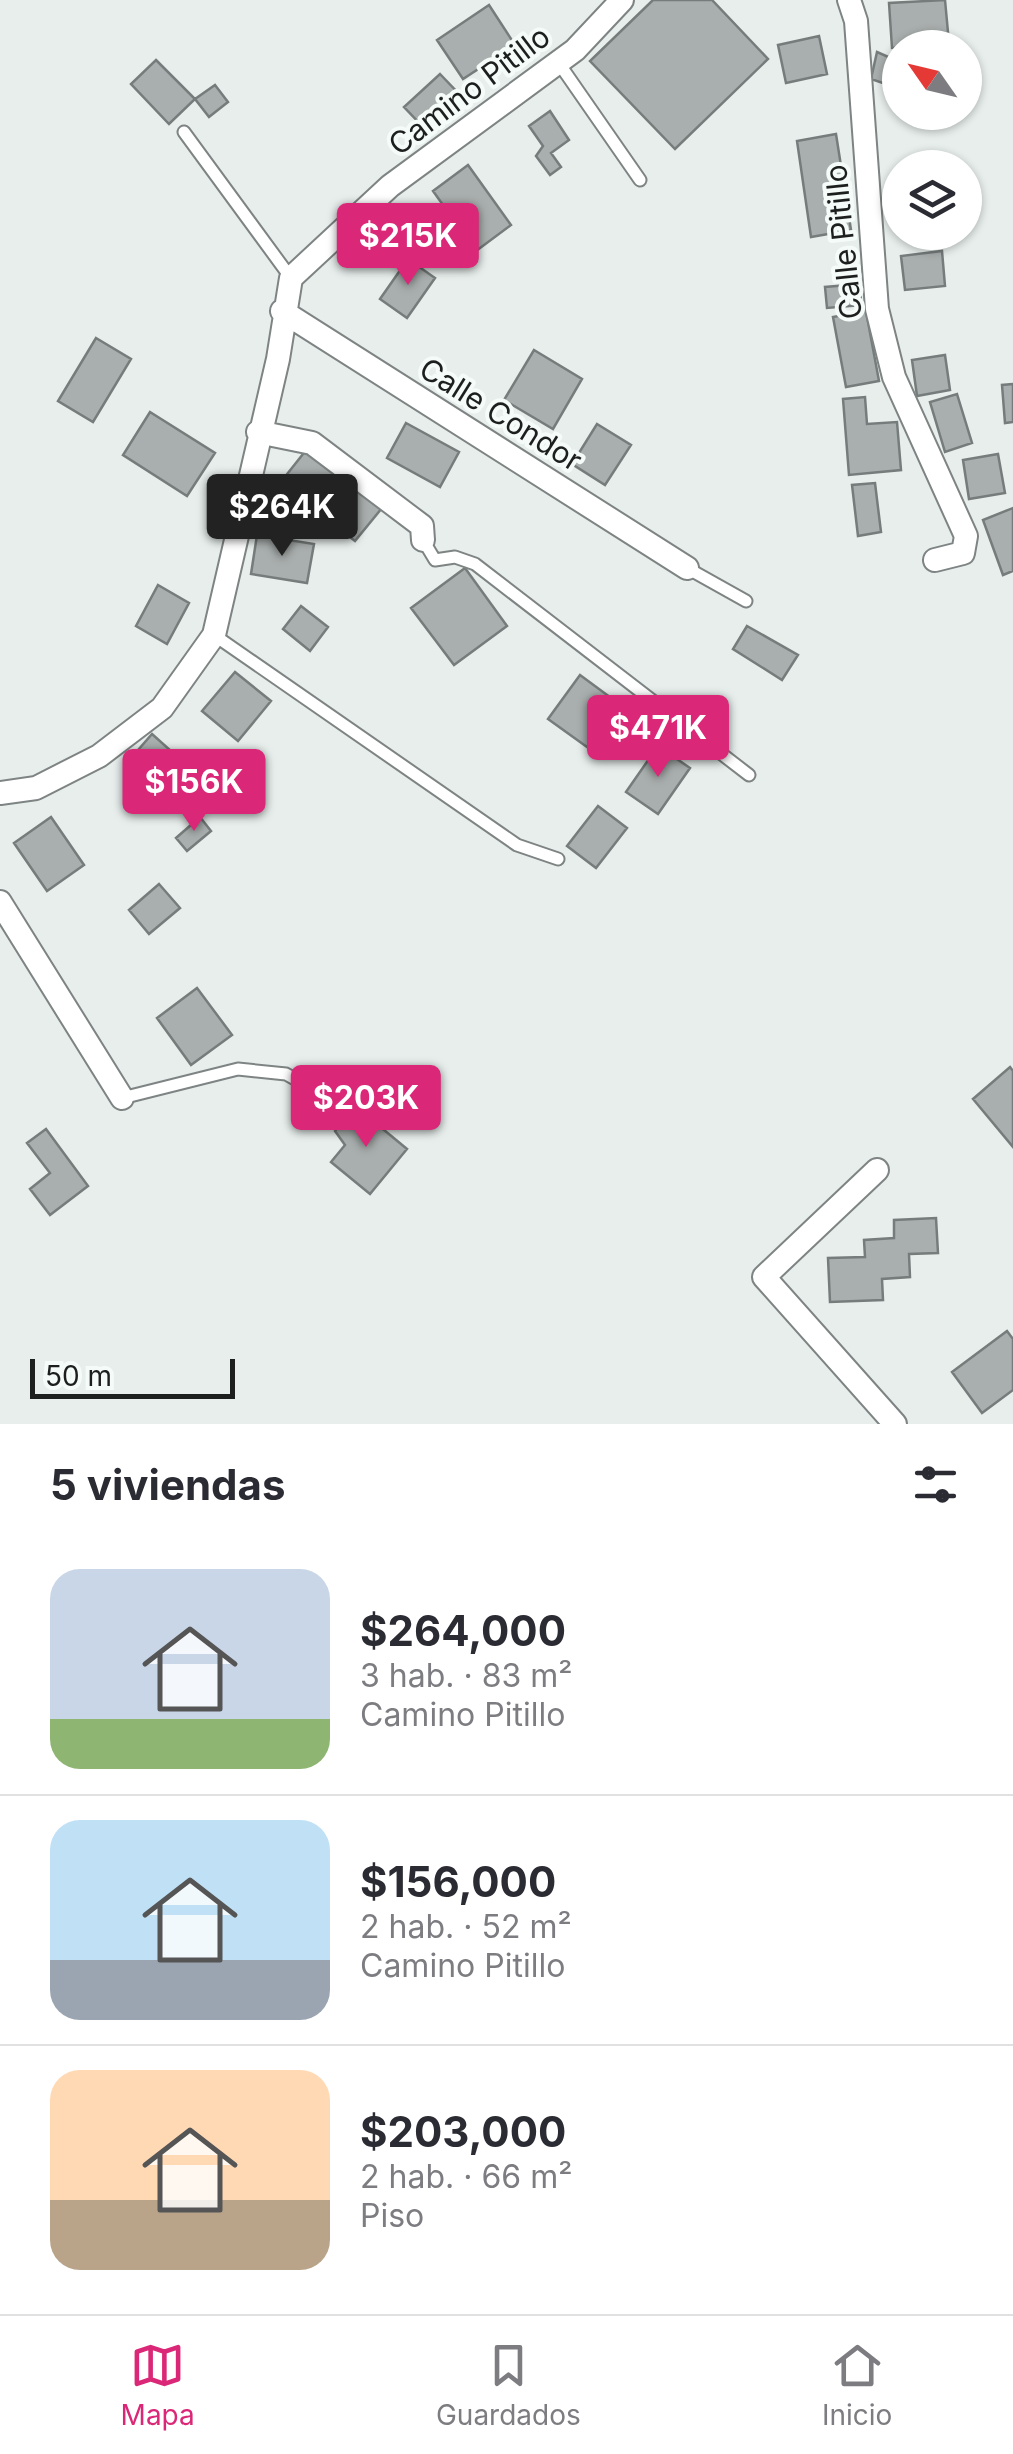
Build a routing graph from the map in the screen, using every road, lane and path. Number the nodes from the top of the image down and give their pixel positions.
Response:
1 (622, 0) edge
2 (849, 0) edge
3 (558, 62) junction
4 (184, 132) dead end
5 (640, 180) dead end
6 (291, 278) junction
7 (282, 311) junction
8 (258, 432) junction
9 (424, 540) joint
10 (934, 560) dead end
11 (688, 568) joint
12 (746, 601) dead end
13 (214, 635) junction
14 (748, 775) dead end
15 (0, 792) edge
16 (558, 859) dead end
17 (0, 902) edge
18 (122, 1098) joint
19 (330, 1099) dead end
20 (877, 1170) dead end
21 (895, 1424) edge

1 - 3 street, Camino Pitillo
2 - 10 street, Calle Pitillo
3 - 5 lane
3 - 6 street, Camino Pitillo
4 - 6 lane
6 - 7 street
7 - 8 street
7 - 11 street, Calle Condor
8 - 9 street
8 - 13 street
9 - 14 lane
11 - 12 lane
13 - 15 street
13 - 16 lane
17 - 18 street
18 - 19 lane
20 - 21 street

